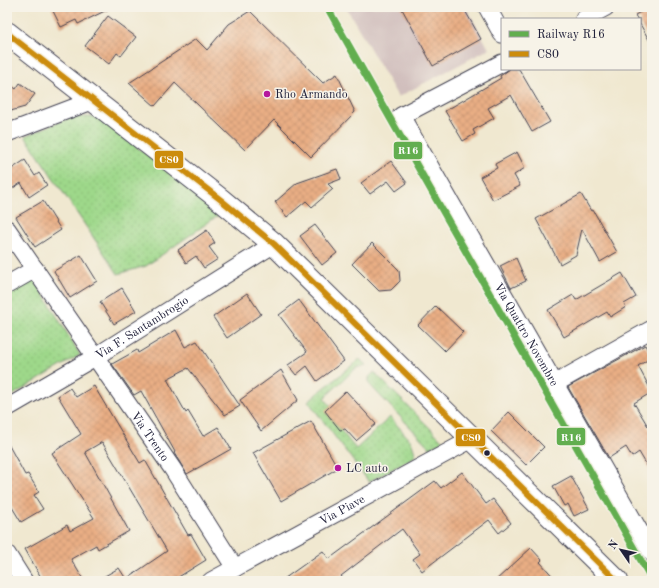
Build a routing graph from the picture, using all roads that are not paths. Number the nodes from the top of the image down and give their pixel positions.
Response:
1 (487, 7) edge
2 (606, 7) edge
3 (586, 18) edge
4 (501, 32) edge
5 (7, 33) edge
6 (501, 64) edge
7 (94, 100) junction
8 (7, 133) edge
9 (7, 229) edge
10 (274, 244) junction
11 (35, 269) junction
12 (7, 285) edge
13 (650, 334) edge
14 (95, 357) junction
15 (554, 384) junction
16 (7, 408) edge
17 (472, 439) junction
18 (652, 553) edge
19 (7, 554) edge
20 (233, 573) edge
21 (24, 581) edge
22 (211, 581) edge
23 (617, 581) edge

1 - 4 street
2 - 3 street
5 - 7 street
6 - 15 street, Via Quattro Novembre
7 - 8 street
7 - 10 street
9 - 11 street, Via Trento
10 - 14 street, Via F. Santambrogio
10 - 17 street
11 - 12 street
11 - 14 street, Via Trento
13 - 15 street
14 - 16 street, Via F. Santambrogio
14 - 20 street, Via Trento
15 - 18 street, Via Quattro Novembre
17 - 20 street, Via Piave
17 - 23 street
19 - 21 street
20 - 22 street, Via Piave

